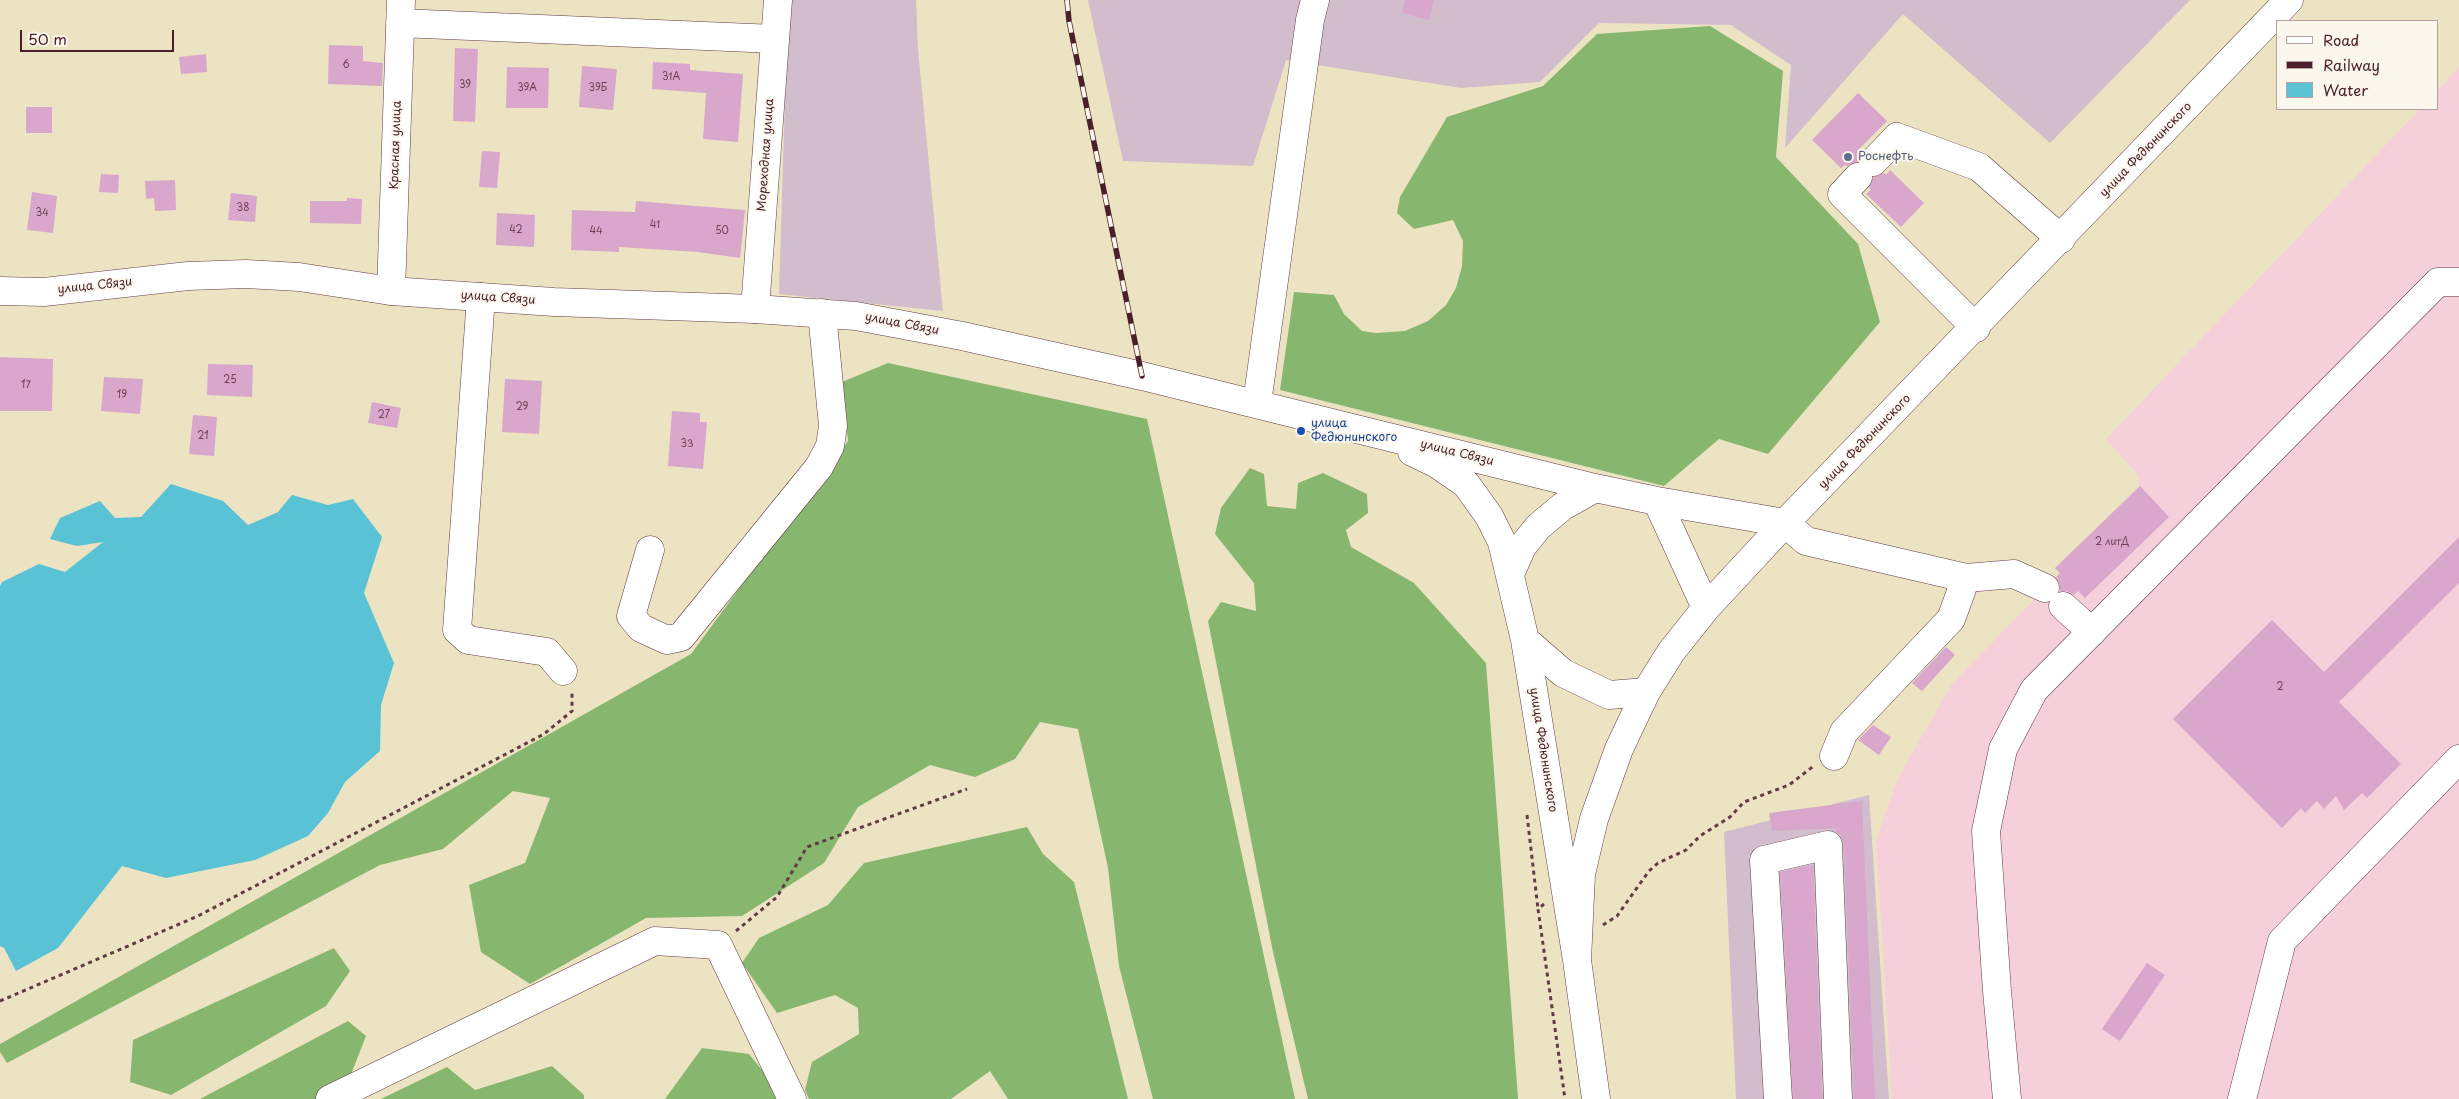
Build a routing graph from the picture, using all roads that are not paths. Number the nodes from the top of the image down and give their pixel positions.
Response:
1 (778, 0) edge
2 (1315, 0) edge
3 (2289, 0) edge
4 (401, 12) edge
5 (775, 38) junction
6 (2061, 239) junction
7 (2459, 282) edge
8 (0, 291) edge
9 (391, 291) junction
10 (481, 297) junction
11 (755, 309) junction
12 (822, 312) junction
13 (1976, 328) junction
14 (1257, 403) junction
15 (1368, 430) junction
16 (1595, 488) junction
17 (1656, 501) junction
18 (1785, 523) junction
19 (650, 550) dead end
20 (1510, 574) junction
21 (1966, 578) junction
22 (1706, 608) junction
23 (2092, 632) junction
24 (1525, 640) junction
25 (563, 670) road end
26 (1646, 692) junction
27 (1834, 756) road end
28 (2459, 759) edge
29 (1577, 960) junction
30 (330, 1099) edge
31 (792, 1099) edge
32 (1596, 1099) edge
33 (1778, 1099) edge
34 (1838, 1099) edge
35 (2007, 1099) edge
36 (2242, 1099) edge

1 - 5 main road, Мореходная улица
2 - 14 main road
3 - 6 main road, улица Федюнинского
4 - 5 main road
4 - 9 main road, Красная улица
5 - 11 main road, Мореходная улица
6 - 13 main road, улица Федюнинского
6 - 13 main road
7 - 23 main road
8 - 9 main road, улица Связи
9 - 10 main road, улица Связи
10 - 11 main road, улица Связи
10 - 25 main road
11 - 12 main road, улица Связи
12 - 14 main road, улица Связи
12 - 19 main road
13 - 18 main road, улица Федюнинского
14 - 15 main road, улица Связи
15 - 16 main road, улица Связи
15 - 20 main road, улица Федюнинского
16 - 17 main road, улица Связи
16 - 20 main road
17 - 18 main road, улица Связи
17 - 22 main road
18 - 21 main road
18 - 22 main road, улица Федюнинского
20 - 24 main road, улица Федюнинского
21 - 23 main road
21 - 27 main road
22 - 26 main road, улица Федюнинского
23 - 35 main road
24 - 26 main road
24 - 29 main road, улица Федюнинского
26 - 29 main road, улица Федюнинского
28 - 36 main road
29 - 32 main road, улица Федюнинского
30 - 31 main road
33 - 34 main road

